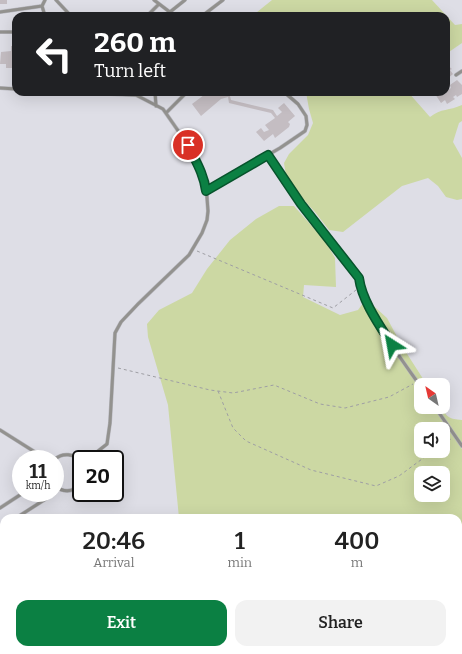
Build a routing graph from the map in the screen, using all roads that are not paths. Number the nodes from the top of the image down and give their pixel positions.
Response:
1 (44, 0) edge
2 (56, 0) edge
3 (154, 0) edge
4 (185, 0) edge
5 (223, 0) edge
6 (159, 4) junction
7 (42, 6) junction
8 (0, 12) edge
9 (44, 12) edge
10 (67, 12) edge
11 (151, 12) edge
12 (170, 12) joint
13 (207, 12) edge
14 (0, 32) edge
15 (12, 32) edge
16 (462, 71) edge
17 (456, 75) dead end
18 (0, 88) edge
19 (12, 89) edge
20 (138, 96) edge
21 (155, 96) edge
22 (183, 96) edge
23 (289, 96) edge
24 (156, 106) junction
25 (166, 113) junction
26 (268, 155) junction
27 (206, 191) junction
28 (414, 378) edge
29 (440, 414) edge
30 (0, 430) edge
31 (462, 446) edge
32 (32, 450) edge
33 (99, 450) edge
34 (12, 500) edge
35 (41, 502) edge
36 (0, 508) edge
37 (22, 514) edge

1 - 7 lane
2 - 10 lane
3 - 6 lane
4 - 12 lane
5 - 13 lane
6 - 11 lane
6 - 12 lane
7 - 8 lane
7 - 9 lane
14 - 15 lane
16 - 17 lane
18 - 19 lane
20 - 24 lane
21 - 24 lane
22 - 25 lane
23 - 26 lane
24 - 25 lane
25 - 27 lane
26 - 27 lane
26 - 28 lane
27 - 33 lane
29 - 31 lane
30 - 32 lane
34 - 36 lane
35 - 37 lane

